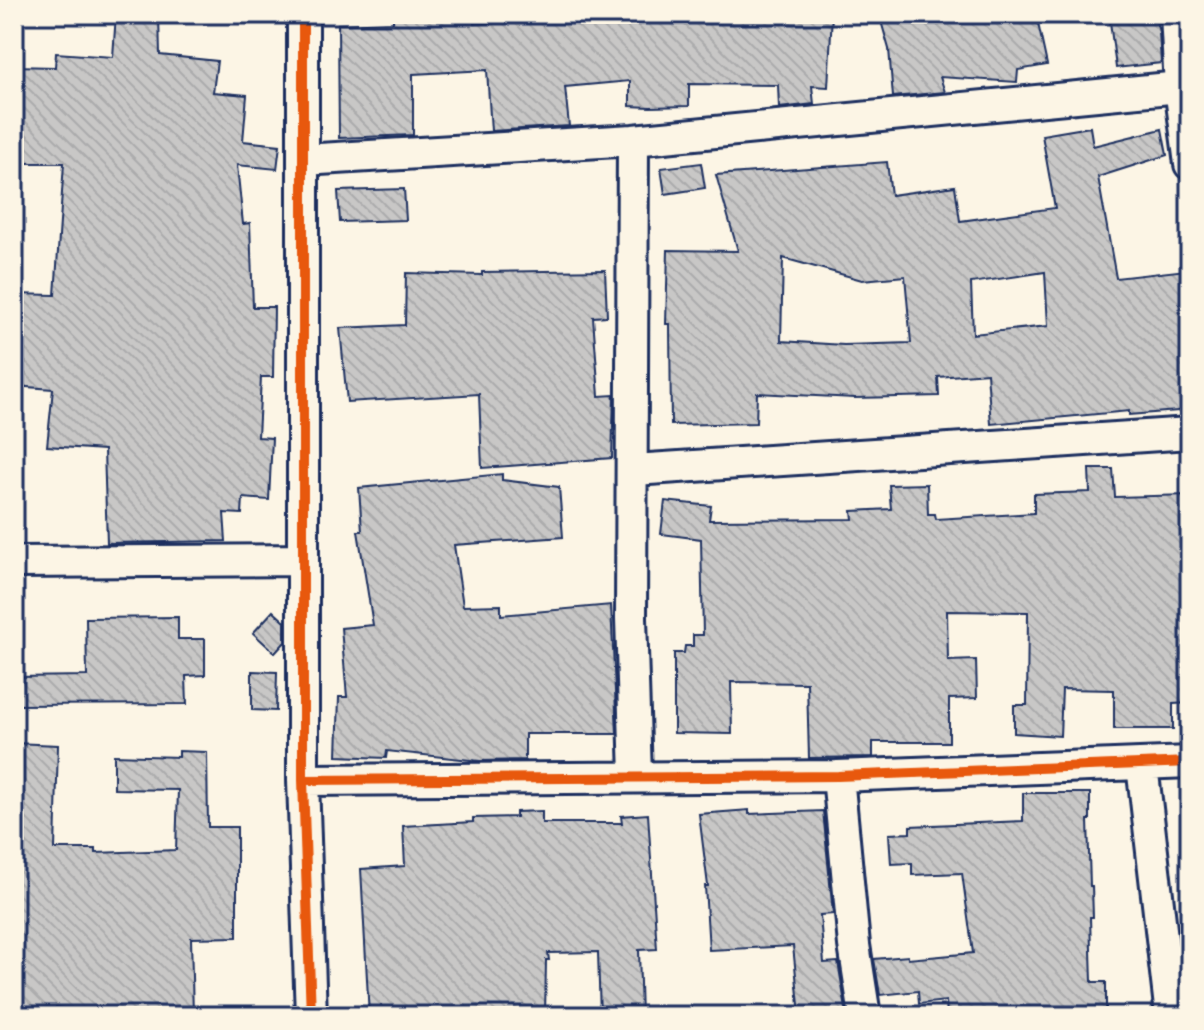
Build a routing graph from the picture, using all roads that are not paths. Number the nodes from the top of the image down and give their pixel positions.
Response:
1 (303, 14) edge
2 (1176, 14) edge
3 (1180, 87) junction
4 (633, 140) junction
5 (303, 160) junction
6 (1190, 164) edge
7 (1190, 433) edge
8 (634, 470) junction
9 (303, 560) junction
10 (14, 562) edge
11 (1190, 762) edge
12 (1142, 765) junction
13 (636, 776) junction
14 (838, 776) junction
15 (303, 780) junction
16 (311, 1016) edge
17 (865, 1016) edge
18 (1171, 1016) edge

1 - 5 street
2 - 3 street
3 - 4 street
3 - 6 street
4 - 5 street
4 - 8 street
5 - 9 street
7 - 8 street
8 - 13 street
9 - 10 street
9 - 15 street
11 - 12 street
12 - 14 street
12 - 18 street
13 - 14 street
13 - 15 street
14 - 17 street
15 - 16 street

